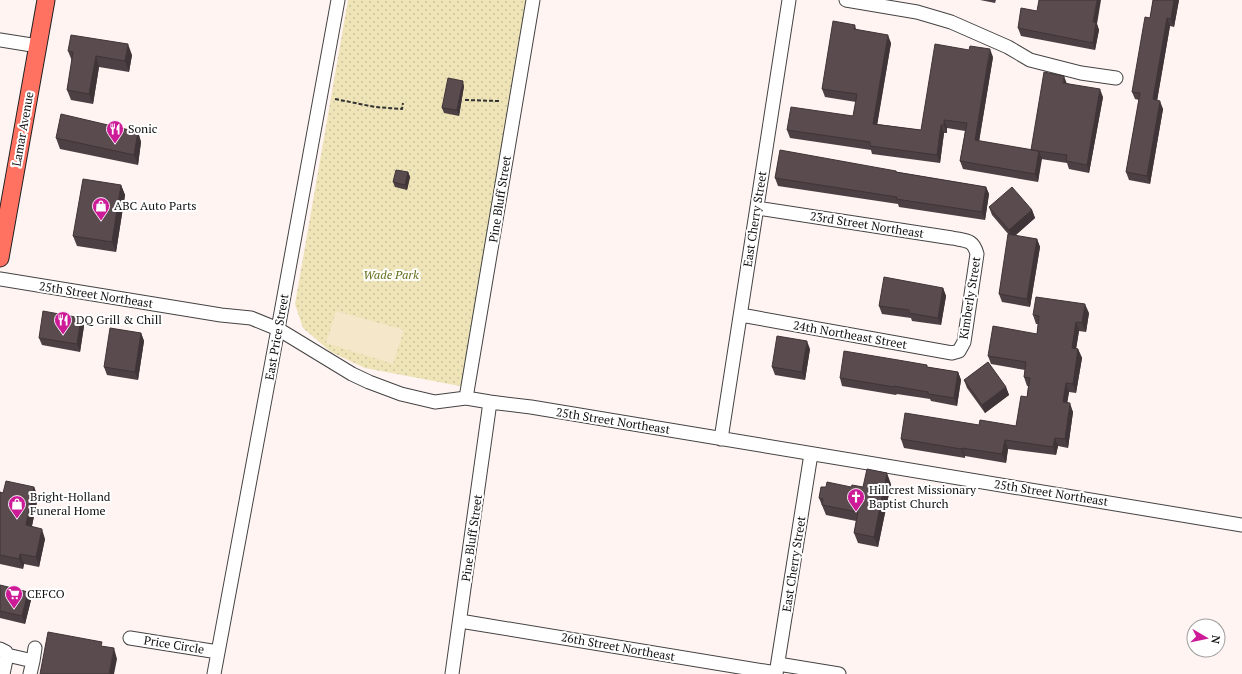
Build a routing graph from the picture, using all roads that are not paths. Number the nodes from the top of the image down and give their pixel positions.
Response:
1 (46, 0) edge
2 (338, 0) edge
3 (533, 0) edge
4 (789, 0) edge
5 (846, 0) edge
6 (0, 40) edge
7 (38, 46) junction
8 (1116, 78) dead end
9 (757, 208) junction
10 (975, 246) joint
11 (0, 258) edge
12 (0, 279) edge
13 (741, 315) junction
14 (278, 328) junction
15 (959, 351) joint
16 (466, 398) junction
17 (490, 402) junction
18 (721, 439) junction
19 (812, 454) junction
20 (1242, 525) edge
21 (460, 621) junction
22 (130, 638) dead end
23 (3, 652) edge
24 (218, 652) junction
25 (776, 670) edge
26 (3, 674) edge
27 (30, 674) edge
28 (214, 674) edge
29 (452, 674) edge
30 (839, 674) edge

1 - 7 main road, Lamar Avenue
2 - 14 street, East Price Street
3 - 16 street, Pine Bluff Street
4 - 9 street, East Cherry Street
5 - 8 street
6 - 7 street
7 - 11 main road, Lamar Avenue
9 - 10 street, 23rd Street Northeast
9 - 13 street, East Cherry Street
10 - 15 street, Kimberly Street
12 - 14 street, 25th Street Northeast
13 - 15 street, 24th Northeast Street
13 - 18 street, East Cherry Street
14 - 16 street, 25th Street Northeast
14 - 24 street, East Price Street
16 - 17 street, 25th Street Northeast
17 - 18 street, 25th Street Northeast
17 - 21 street, Pine Bluff Street
18 - 19 street, 25th Street Northeast
19 - 20 street, 25th Street Northeast
19 - 25 street, East Cherry Street
21 - 25 street, 26th Street Northeast
21 - 29 street, Pine Bluff Street
22 - 24 street, Price Circle
23 - 26 street
23 - 27 street
24 - 28 street, East Price Street
25 - 30 street, 26th Street Northeast

